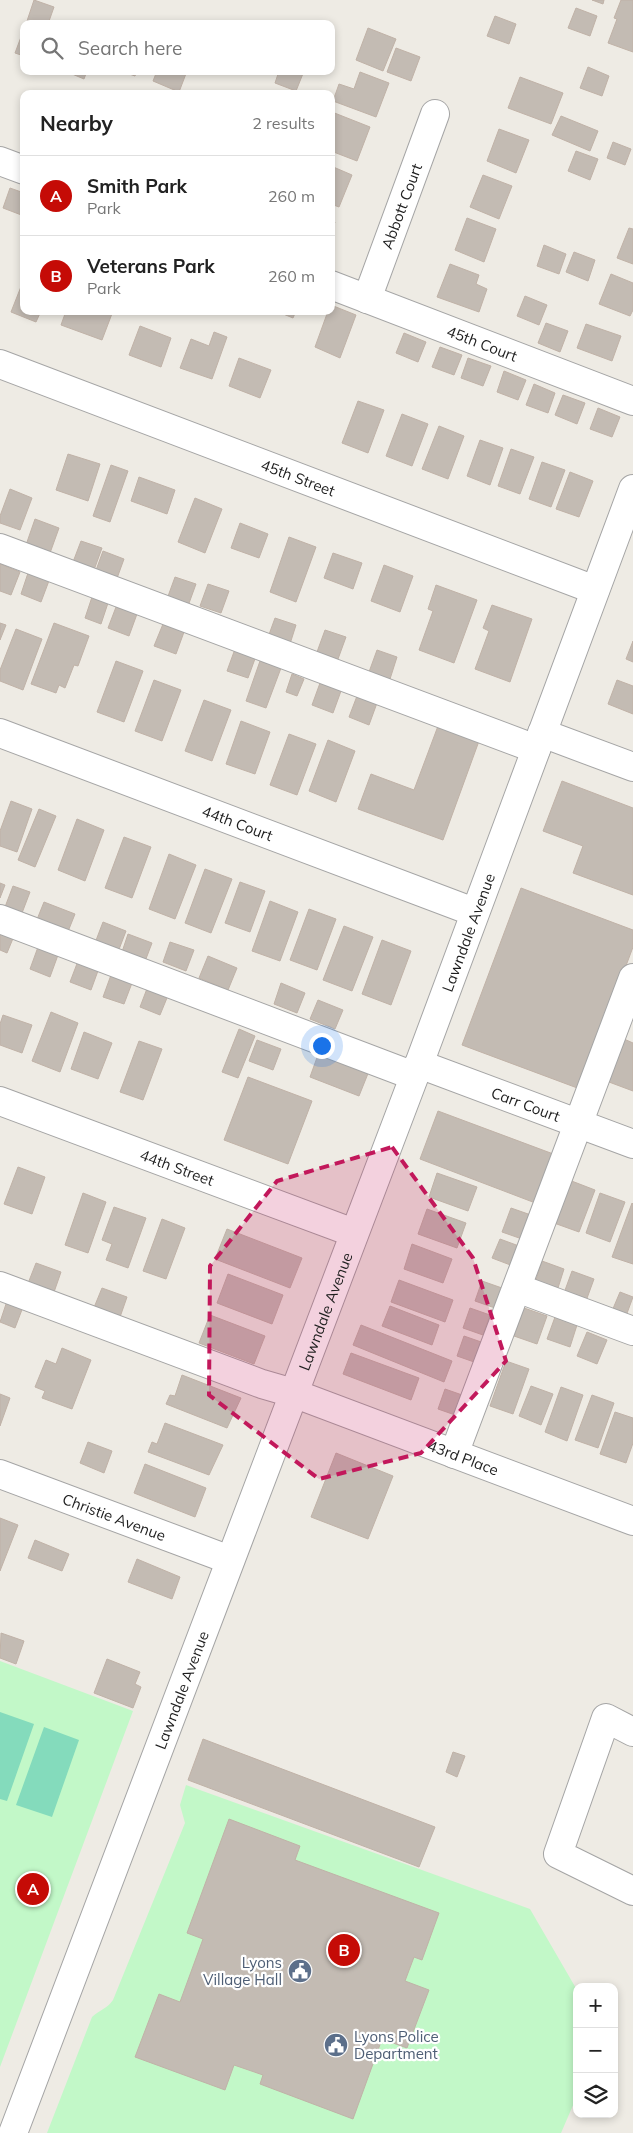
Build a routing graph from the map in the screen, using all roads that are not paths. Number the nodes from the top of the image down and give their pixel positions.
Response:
1 (435, 114) dead end
2 (0, 161) edge
3 (20, 168) edge
4 (335, 287) edge
5 (367, 299) junction
6 (0, 364) edge
7 (633, 401) edge
8 (633, 489) edge
9 (0, 548) edge
10 (595, 590) junction
11 (0, 732) edge
12 (539, 741) junction
13 (633, 768) edge
14 (474, 912) junction
15 (0, 919) edge
16 (633, 978) edge
17 (416, 1070) junction
18 (0, 1101) edge
19 (579, 1123) junction
20 (633, 1144) edge
21 (354, 1233) junction
22 (0, 1286) edge
23 (517, 1288) junction
24 (633, 1331) edge
25 (293, 1393) junction
26 (454, 1454) junction
27 (0, 1474) edge
28 (633, 1521) edge
29 (230, 1560) junction
30 (633, 1732) edge
31 (633, 1891) edge
32 (13, 2133) edge

1 - 5 street, Abbott Court
2 - 3 street
4 - 5 street, 45th Court
5 - 7 street, 45th Court
6 - 10 street, 45th Street
8 - 10 street, Lawndale Avenue
9 - 12 street
10 - 12 street, Lawndale Avenue
11 - 14 street, 44th Court
12 - 13 street
12 - 14 street, Lawndale Avenue
14 - 17 street, Lawndale Avenue
15 - 17 street, Carr Court
16 - 19 street
17 - 19 street, Carr Court
17 - 21 street, Lawndale Avenue
18 - 21 street, 44th Street
19 - 20 street, Carr Court
19 - 23 street
21 - 25 street, Lawndale Avenue
22 - 25 street, 43rd Place
23 - 24 street
23 - 26 street
25 - 26 street, 43rd Place
25 - 29 street, Lawndale Avenue
26 - 28 street, 43rd Place
27 - 29 street, Christie Avenue
29 - 32 street, Lawndale Avenue
30 - 31 street

